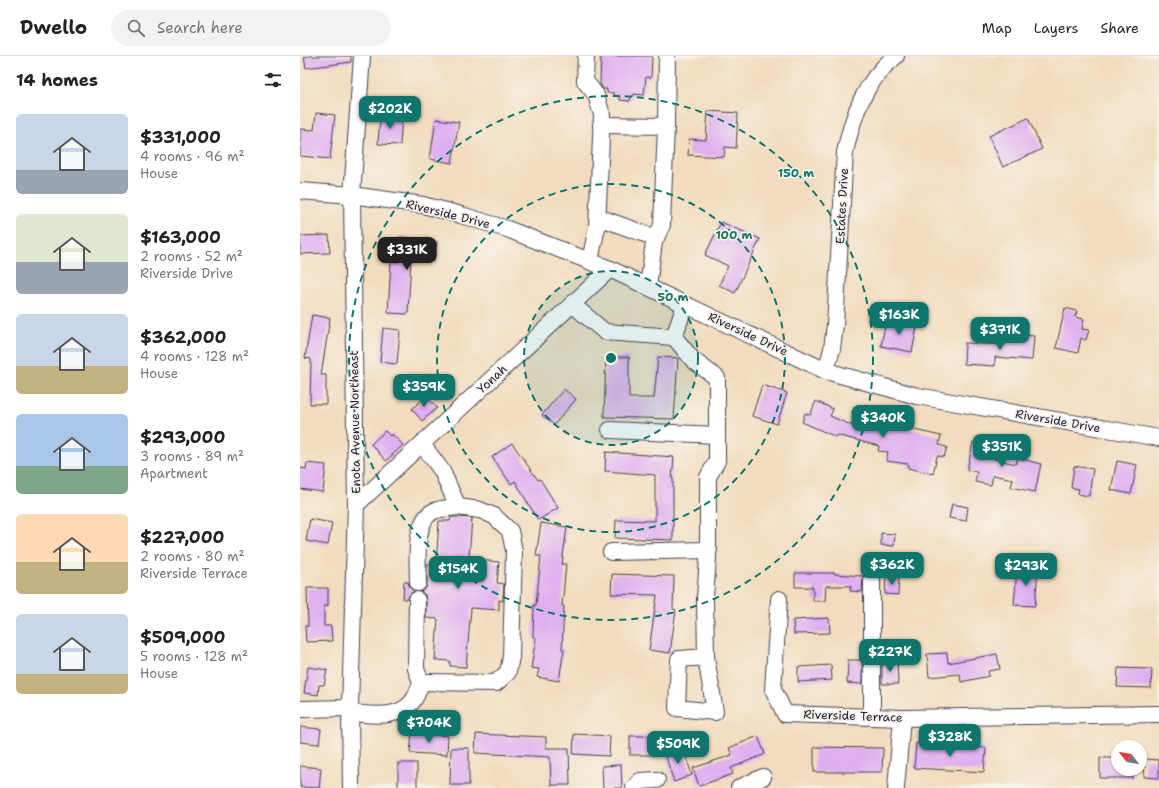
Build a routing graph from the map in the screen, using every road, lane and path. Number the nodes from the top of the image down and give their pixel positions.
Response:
1 (362, 56) edge
2 (586, 56) edge
3 (667, 56) edge
4 (896, 56) edge
5 (601, 125) junction
6 (666, 126) junction
7 (300, 192) edge
8 (352, 195) junction
9 (598, 217) junction
10 (656, 238) junction
11 (590, 261) junction
12 (610, 269) junction
13 (648, 287) junction
14 (572, 304) junction
15 (685, 305) junction
16 (674, 337) junction
17 (826, 371) junction
18 (610, 430) dead end
19 (717, 435) junction
20 (1159, 438) edge
21 (422, 444) junction
22 (356, 506) junction
23 (458, 507) junction
24 (708, 550) junction
25 (611, 552) dead end
26 (872, 580) dead end
27 (418, 583) dead end
28 (779, 599) dead end
29 (417, 600) dead end
30 (706, 657) dead end
31 (421, 682) junction
32 (300, 709) edge
33 (350, 710) junction
34 (1159, 714) edge
35 (872, 717) junction
36 (902, 718) junction
37 (763, 777) dead end
38 (657, 780) dead end
39 (351, 788) edge
40 (634, 788) edge
41 (739, 788) edge
42 (896, 788) edge

1 - 8 street, Enota Avenue Northeast
2 - 5 street
3 - 6 street
4 - 17 street, Estates Drive
5 - 6 street
5 - 9 street
6 - 10 street
7 - 8 street, Riverside Drive
8 - 11 street, Riverside Drive
8 - 22 street, Enota Avenue Northeast
9 - 10 street
9 - 11 street
10 - 13 street
11 - 12 street, Riverside Drive
12 - 13 street, Riverside Drive
12 - 14 street, Yonah
13 - 15 street, Riverside Drive
14 - 16 street
14 - 21 street, Yonah
15 - 16 street
15 - 17 street, Riverside Drive
16 - 19 street
17 - 20 street, Riverside Drive
18 - 19 street
19 - 24 street
21 - 22 street, Yonah
21 - 23 street
22 - 33 street, Enota Avenue Northeast
23 - 27 street
23 - 31 street
24 - 25 street
24 - 30 street
26 - 35 street
28 - 35 street, Riverside Terrace
29 - 31 street
31 - 33 street
32 - 33 street
33 - 39 street, Enota Avenue Northeast
34 - 36 street, Riverside Terrace
35 - 36 street, Riverside Terrace
36 - 42 street
37 - 41 street
38 - 40 street

